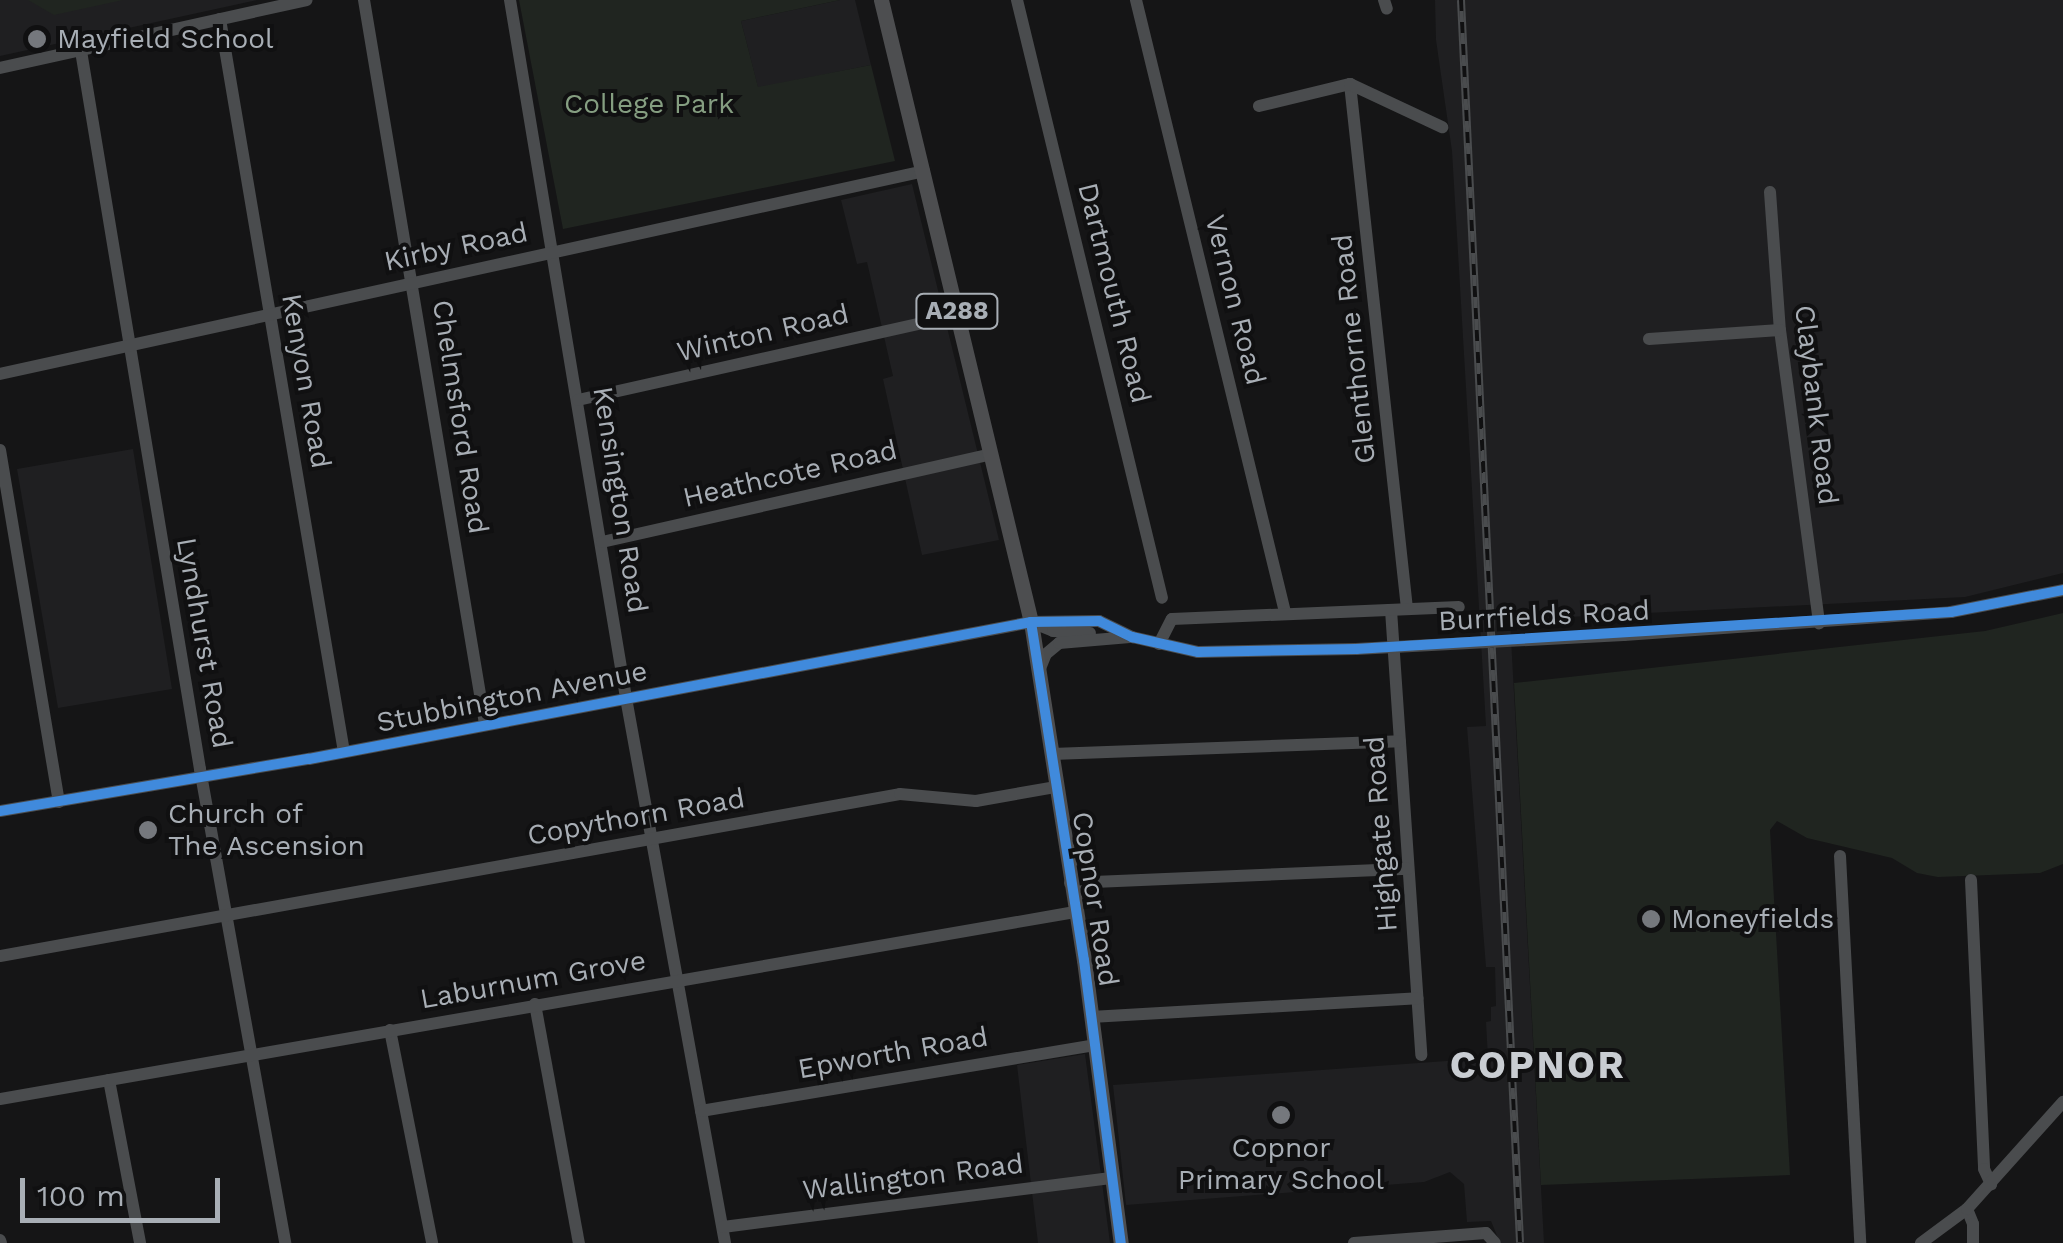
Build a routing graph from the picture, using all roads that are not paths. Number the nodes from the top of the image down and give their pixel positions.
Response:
1 (307, 0) edge
2 (364, 0) edge
3 (510, 0) edge
4 (881, 0) edge
5 (1017, 0) edge
6 (1136, 0) edge
7 (220, 19) junction
8 (81, 51) junction
9 (0, 68) edge
10 (1350, 84) junction
11 (1259, 106) dead end
12 (1442, 127) dead end
13 (924, 171) junction
14 (1770, 192) dead end
15 (554, 252) junction
16 (413, 282) junction
17 (270, 314) junction
18 (958, 315) junction
19 (1780, 330) junction
20 (1649, 339) dead end
21 (129, 346) junction
22 (0, 374) edge
23 (578, 400) junction
24 (0, 450) edge
25 (989, 455) junction
26 (602, 542) junction
27 (2063, 590) edge
28 (1162, 598) dead end
29 (1459, 607) dead end
30 (1407, 609) junction
31 (1391, 610) junction
32 (1285, 612) junction
33 (1031, 622) junction
34 (1819, 623) junction
35 (1132, 637) junction
36 (1159, 644) junction
37 (1039, 671) junction
38 (626, 698) junction
39 (485, 724) junction
40 (1400, 741) junction
41 (344, 752) junction
42 (1052, 754) junction
43 (202, 778) junction
44 (1055, 787) junction
45 (59, 802) junction
46 (0, 811) edge
47 (651, 840) junction
48 (1840, 856) dead end
49 (1408, 868) junction
50 (1971, 880) dead end
51 (1070, 883) junction
52 (1075, 912) junction
53 (227, 916) junction
54 (0, 956) edge
55 (676, 981) junction
56 (1417, 998) junction
57 (535, 1004) junction
58 (1091, 1017) junction
59 (390, 1030) junction
60 (1094, 1044) junction
61 (250, 1054) junction
62 (1421, 1055) dead end
63 (110, 1080) junction
64 (0, 1099) edge
65 (2063, 1102) edge
66 (701, 1110) junction
67 (1109, 1178) junction
68 (1991, 1184) junction
69 (1967, 1209) junction
70 (722, 1227) junction
71 (1495, 1241) edge
72 (140, 1243) edge
73 (285, 1243) edge
74 (432, 1243) edge
75 (579, 1243) edge
76 (725, 1243) edge
77 (1121, 1243) edge
78 (1354, 1243) edge
79 (1860, 1243) edge
80 (1922, 1243) edge
81 (1973, 1243) edge

1 - 7 street
2 - 16 street, Chelmsford Road
3 - 15 street, Kensington Road
4 - 13 main road, Copnor Road / A288
5 - 28 street, Dartmouth Road
6 - 32 street, Vernon Road
7 - 8 street
7 - 17 street, Kenyon Road
8 - 9 street
8 - 21 street, Lyndhurst Road
10 - 11 street
10 - 12 street
10 - 30 street, Glenthorne Road
13 - 15 street, Kirby Road
13 - 18 main road, Copnor Road / A288
14 - 19 street, Claybank Road
15 - 16 street, Kirby Road
15 - 23 street, Kensington Road
16 - 17 street, Kirby Road
16 - 39 street, Chelmsford Road
17 - 21 street, Kirby Road
17 - 41 street, Kenyon Road
18 - 23 street, Winton Road
18 - 25 main road, Copnor Road / A288
19 - 20 street
19 - 34 street, Claybank Road
21 - 22 street, Kirby Road
21 - 43 street, Lyndhurst Road
23 - 26 street, Kensington Road
24 - 45 street
25 - 26 street, Heathcote Road
25 - 33 main road, Copnor Road / A288
26 - 38 street, Kensington Road
27 - 34 street, Burrfields Road
29 - 30 street
30 - 31 street
31 - 32 street
31 - 40 street, Highgate Road
32 - 36 street
33 - 35 street, Burrfields Road
33 - 37 main road, Copnor Road / A288
33 - 38 street, Stubbington Avenue
34 - 36 street, Burrfields Road, bridge
35 - 36 street, Burrfields Road
35 - 37 street, Burrfields Road
37 - 42 main road, Copnor Road / A288
38 - 39 street, Stubbington Avenue
38 - 47 street, Kensington Road
39 - 41 street, Stubbington Avenue
40 - 42 street
40 - 49 street, Highgate Road
41 - 43 street, Stubbington Avenue
42 - 44 main road, Copnor Road / A288
43 - 45 street, Stubbington Avenue
43 - 53 street, Lyndhurst Road
44 - 47 street, Copythorn Road
44 - 51 main road, Copnor Road / A288
45 - 46 street, Stubbington Avenue
47 - 53 street, Copythorn Road
47 - 55 street, Kensington Road
48 - 79 street
49 - 51 street
49 - 56 street, Highgate Road
50 - 68 street
51 - 52 main road, Copnor Road / A288
52 - 55 street, Laburnum Grove
52 - 58 main road, Copnor Road / A288
53 - 54 street, Copythorn Road
53 - 61 street, Lyndhurst Road
55 - 57 street, Laburnum Grove
55 - 66 street, Kensington Road
56 - 58 street
56 - 62 street, Highgate Road
57 - 59 street, Laburnum Grove
57 - 75 street
58 - 60 main road, Copnor Road / A288
59 - 61 street, Laburnum Grove
59 - 74 street
60 - 66 street, Epworth Road
60 - 67 main road, Copnor Road / A288
61 - 63 street, Laburnum Grove
61 - 73 street, Lyndhurst Road
63 - 64 street, Laburnum Grove
63 - 72 street
65 - 68 street
66 - 70 street, Kensington Road
67 - 70 street, Wallington Road
67 - 77 main road, Copnor Road / A288
68 - 69 street
69 - 80 street
69 - 81 street
70 - 76 street, Kensington Road
71 - 78 street

